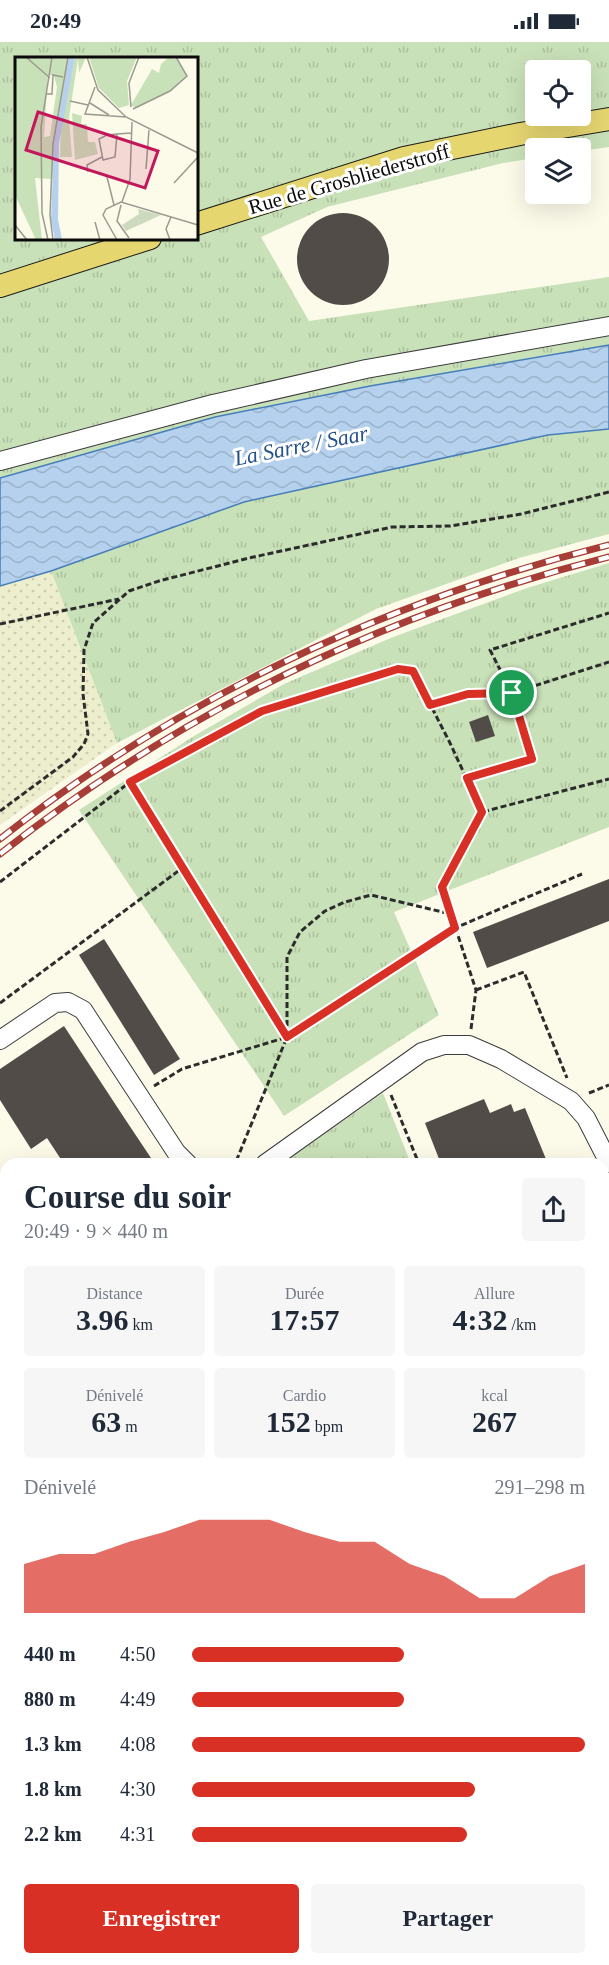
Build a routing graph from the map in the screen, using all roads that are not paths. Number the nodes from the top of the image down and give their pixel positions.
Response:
1 (609, 120) edge
2 (198, 223) edge
3 (144, 240) edge
4 (0, 286) edge
5 (609, 326) edge
6 (0, 461) edge
7 (0, 1040) edge
8 (182, 1158) edge
9 (273, 1158) edge
10 (606, 1158) edge

1 - 2 main road, Rue de Grosbliederstroff
3 - 4 main road
5 - 6 street
7 - 8 street
9 - 10 street

